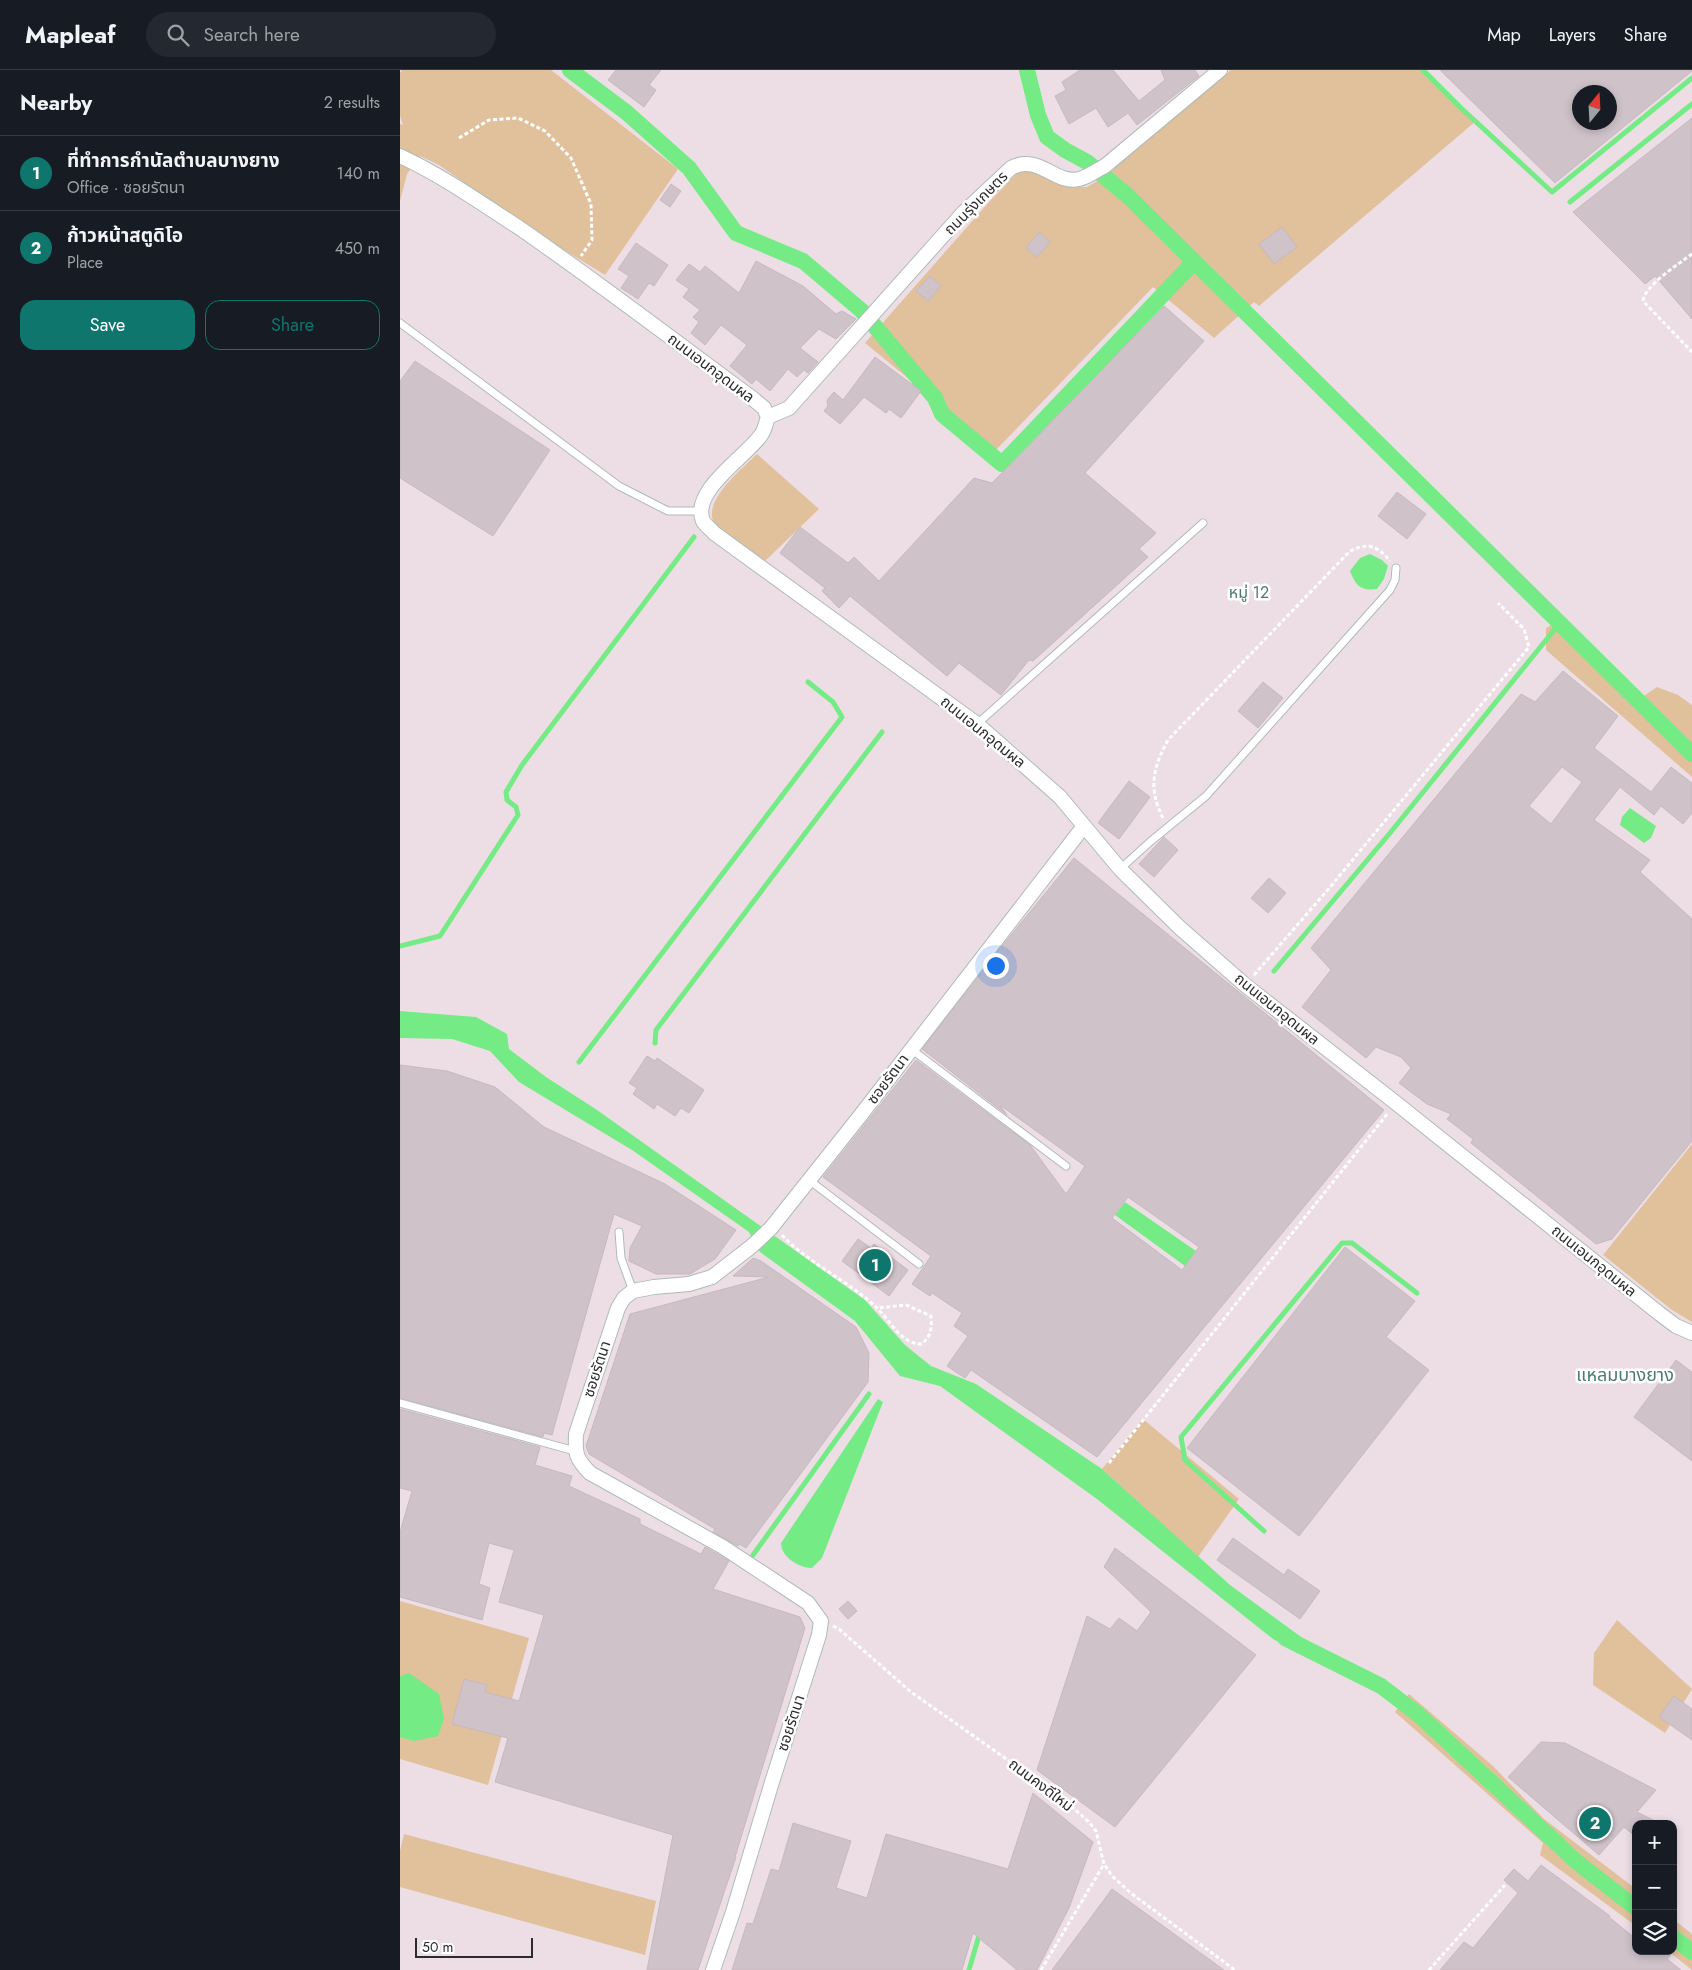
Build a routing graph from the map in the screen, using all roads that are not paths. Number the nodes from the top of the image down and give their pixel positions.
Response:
1 (1217, 71) edge
2 (400, 156) edge
3 (400, 323) edge
4 (768, 417) junction
5 (702, 511) junction
6 (1203, 523) dead end
7 (1396, 568) road end
8 (977, 724) junction
9 (1084, 826) junction
10 (1120, 869) junction
11 (911, 1049) junction
12 (1066, 1166) dead end
13 (809, 1180) junction
14 (620, 1232) dead end
15 (919, 1264) dead end
16 (633, 1291) junction
17 (1692, 1333) edge
18 (400, 1403) edge
19 (575, 1451) junction
20 (712, 1970) edge

1 - 4 street, ถนนรุ่งเกษตร
2 - 4 street, ถนนเอนกอุดมผล
3 - 5 lane
4 - 5 street
5 - 8 street, ถนนเอนกอุดมผล
6 - 8 lane
7 - 10 lane
8 - 9 street, ถนนเอนกอุดมผล
9 - 10 street, ถนนเอนกอุดมผล
9 - 11 street, ซอยรัตนา
10 - 17 street, ถนนเอนกอุดมผล
11 - 12 lane
11 - 13 street, ซอยรัตนา
13 - 15 lane
13 - 16 street, ซอยรัตนา
14 - 16 lane
16 - 19 street, ซอยรัตนา
18 - 19 lane
19 - 20 street, ซอยรัตนา

